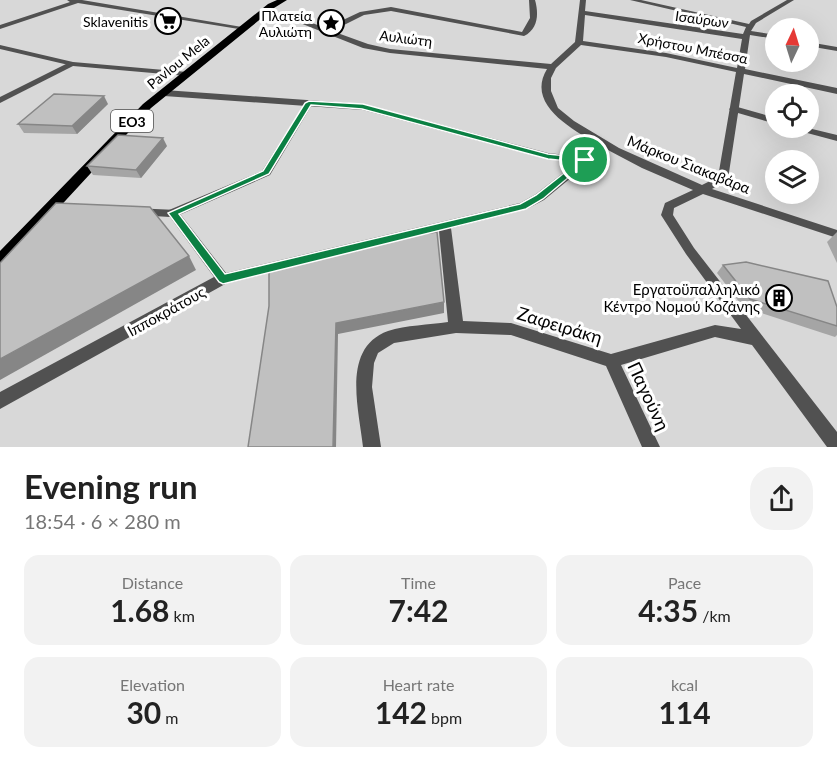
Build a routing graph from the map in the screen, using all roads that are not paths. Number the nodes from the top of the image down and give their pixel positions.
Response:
1 (76, 0) edge
2 (283, 0) edge
3 (532, 0) edge
4 (583, 0) edge
5 (633, 0) edge
6 (791, 0) edge
7 (583, 13) junction
8 (261, 15) junction
9 (0, 27) edge
10 (245, 28) junction
11 (326, 31) junction
12 (748, 32) junction
13 (765, 35) edge
14 (579, 43) junction
15 (819, 46) edge
16 (0, 47) edge
17 (837, 49) edge
18 (73, 64) junction
19 (552, 67) junction
20 (741, 70) junction
21 (187, 74) junction
22 (837, 91) edge
23 (164, 93) junction
24 (0, 100) edge
25 (309, 103) junction
26 (734, 109) junction
27 (765, 118) edge
28 (819, 133) edge
29 (837, 138) edge
30 (605, 145) junction
31 (585, 160) junction
32 (705, 190) junction
33 (52, 205) junction
34 (74, 207) edge
35 (129, 210) edge
36 (173, 213) junction
37 (445, 226) junction
38 (837, 234) edge
39 (0, 261) edge
40 (223, 279) junction
41 (456, 327) junction
42 (756, 339) junction
43 (611, 361) junction
44 (0, 402) edge
45 (837, 446) edge
46 (372, 447) edge
47 (651, 447) edge

1 - 9 street
1 - 10 street
2 - 8 main road, Pavlou Mela / ΕΟ3
3 - 11 street
4 - 7 street
5 - 12 street
6 - 12 street
7 - 12 street, Ισαύρων
7 - 14 street
8 - 10 main road, Pavlou Mela / ΕΟ3
8 - 11 street, Αυλιώτη
10 - 21 main road, Pavlou Mela / ΕΟ3
11 - 19 street, Αυλιώτη
12 - 13 street
12 - 20 street
14 - 19 street
14 - 20 street, Χρήστου Μπέσσα
15 - 17 street
16 - 18 street
18 - 21 street
18 - 24 street
19 - 30 street, Μάρκου Σιακαβάρα
20 - 22 street, Χρήστου Μπέσσα
20 - 26 street
21 - 23 main road, Pavlou Mela / ΕΟ3
23 - 25 street
23 - 33 main road, Pavlou Mela / ΕΟ3
25 - 31 street
25 - 36 street
26 - 27 street
26 - 32 street
28 - 29 street
30 - 31 street, Ιπποκράτους
30 - 32 street, Μάρκου Σιακαβάρα
31 - 37 street, Ιπποκράτους
32 - 38 street, Μάρκου Σιακαβάρα
32 - 42 street
33 - 34 street
33 - 39 main road, Pavlou Mela / ΕΟ3
35 - 36 street
36 - 40 street
37 - 40 street, Ιπποκράτους
37 - 41 street
40 - 44 street, Ιπποκράτους
41 - 43 street, Ζαφειράκη
41 - 46 street, Ζαφειράκη
42 - 43 street, Ζαφειράκη
42 - 45 street
43 - 47 street, Παγούνη

